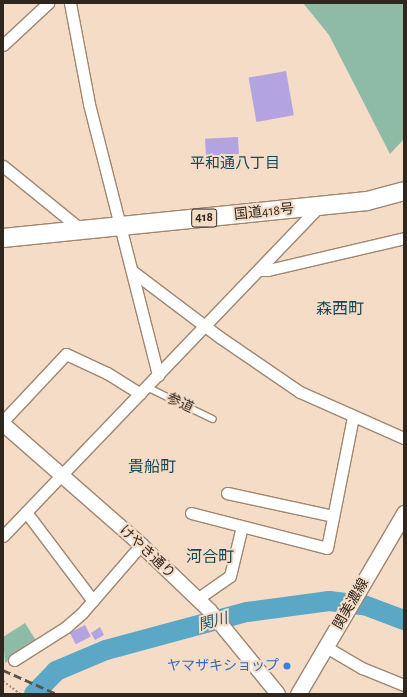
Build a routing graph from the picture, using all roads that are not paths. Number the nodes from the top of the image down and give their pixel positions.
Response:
1 (48, 3) edge
2 (70, 3) edge
3 (3, 45) edge
4 (3, 166) edge
5 (404, 191) edge
6 (320, 206) junction
7 (121, 226) junction
8 (82, 231) junction
9 (3, 238) edge
10 (404, 238) edge
11 (260, 270) junction
12 (132, 271) junction
13 (207, 325) junction
14 (158, 375) junction
15 (143, 390) junction
16 (353, 417) junction
17 (213, 419) dead end
18 (3, 422) edge
19 (404, 438) edge
20 (62, 474) junction
21 (227, 493) dead end
22 (26, 512) junction
23 (191, 513) dead end
24 (404, 513) edge
25 (333, 516) junction
26 (242, 526) junction
27 (3, 536) edge
28 (141, 545) junction
29 (198, 599) junction
30 (93, 601) junction
31 (326, 647) junction
32 (14, 660) dead end
33 (404, 685) edge
34 (278, 694) edge
35 (298, 694) edge

1 - 3 street
2 - 7 street
4 - 8 street
5 - 6 highway, 国道418号 / 418
6 - 7 highway, 国道418号 / 418
6 - 11 street
7 - 8 highway, 国道418号 / 418
7 - 12 street
8 - 9 highway, 国道418号 / 418
10 - 11 street
11 - 13 street
12 - 13 street
12 - 14 street
13 - 14 street
13 - 16 street
14 - 15 street
15 - 17 lane, 参道
15 - 18 street
15 - 20 street
16 - 19 street
16 - 25 street
18 - 20 street, けやき通り
20 - 22 street
20 - 28 street, けやき通り
21 - 25 street
22 - 27 street
22 - 30 street
23 - 26 street
24 - 31 main road, 関美濃線
25 - 26 street
26 - 29 street
28 - 29 street, けやき通り
28 - 30 street
29 - 34 street, けやき通り
30 - 32 street
31 - 33 street
31 - 35 main road, 関美濃線

